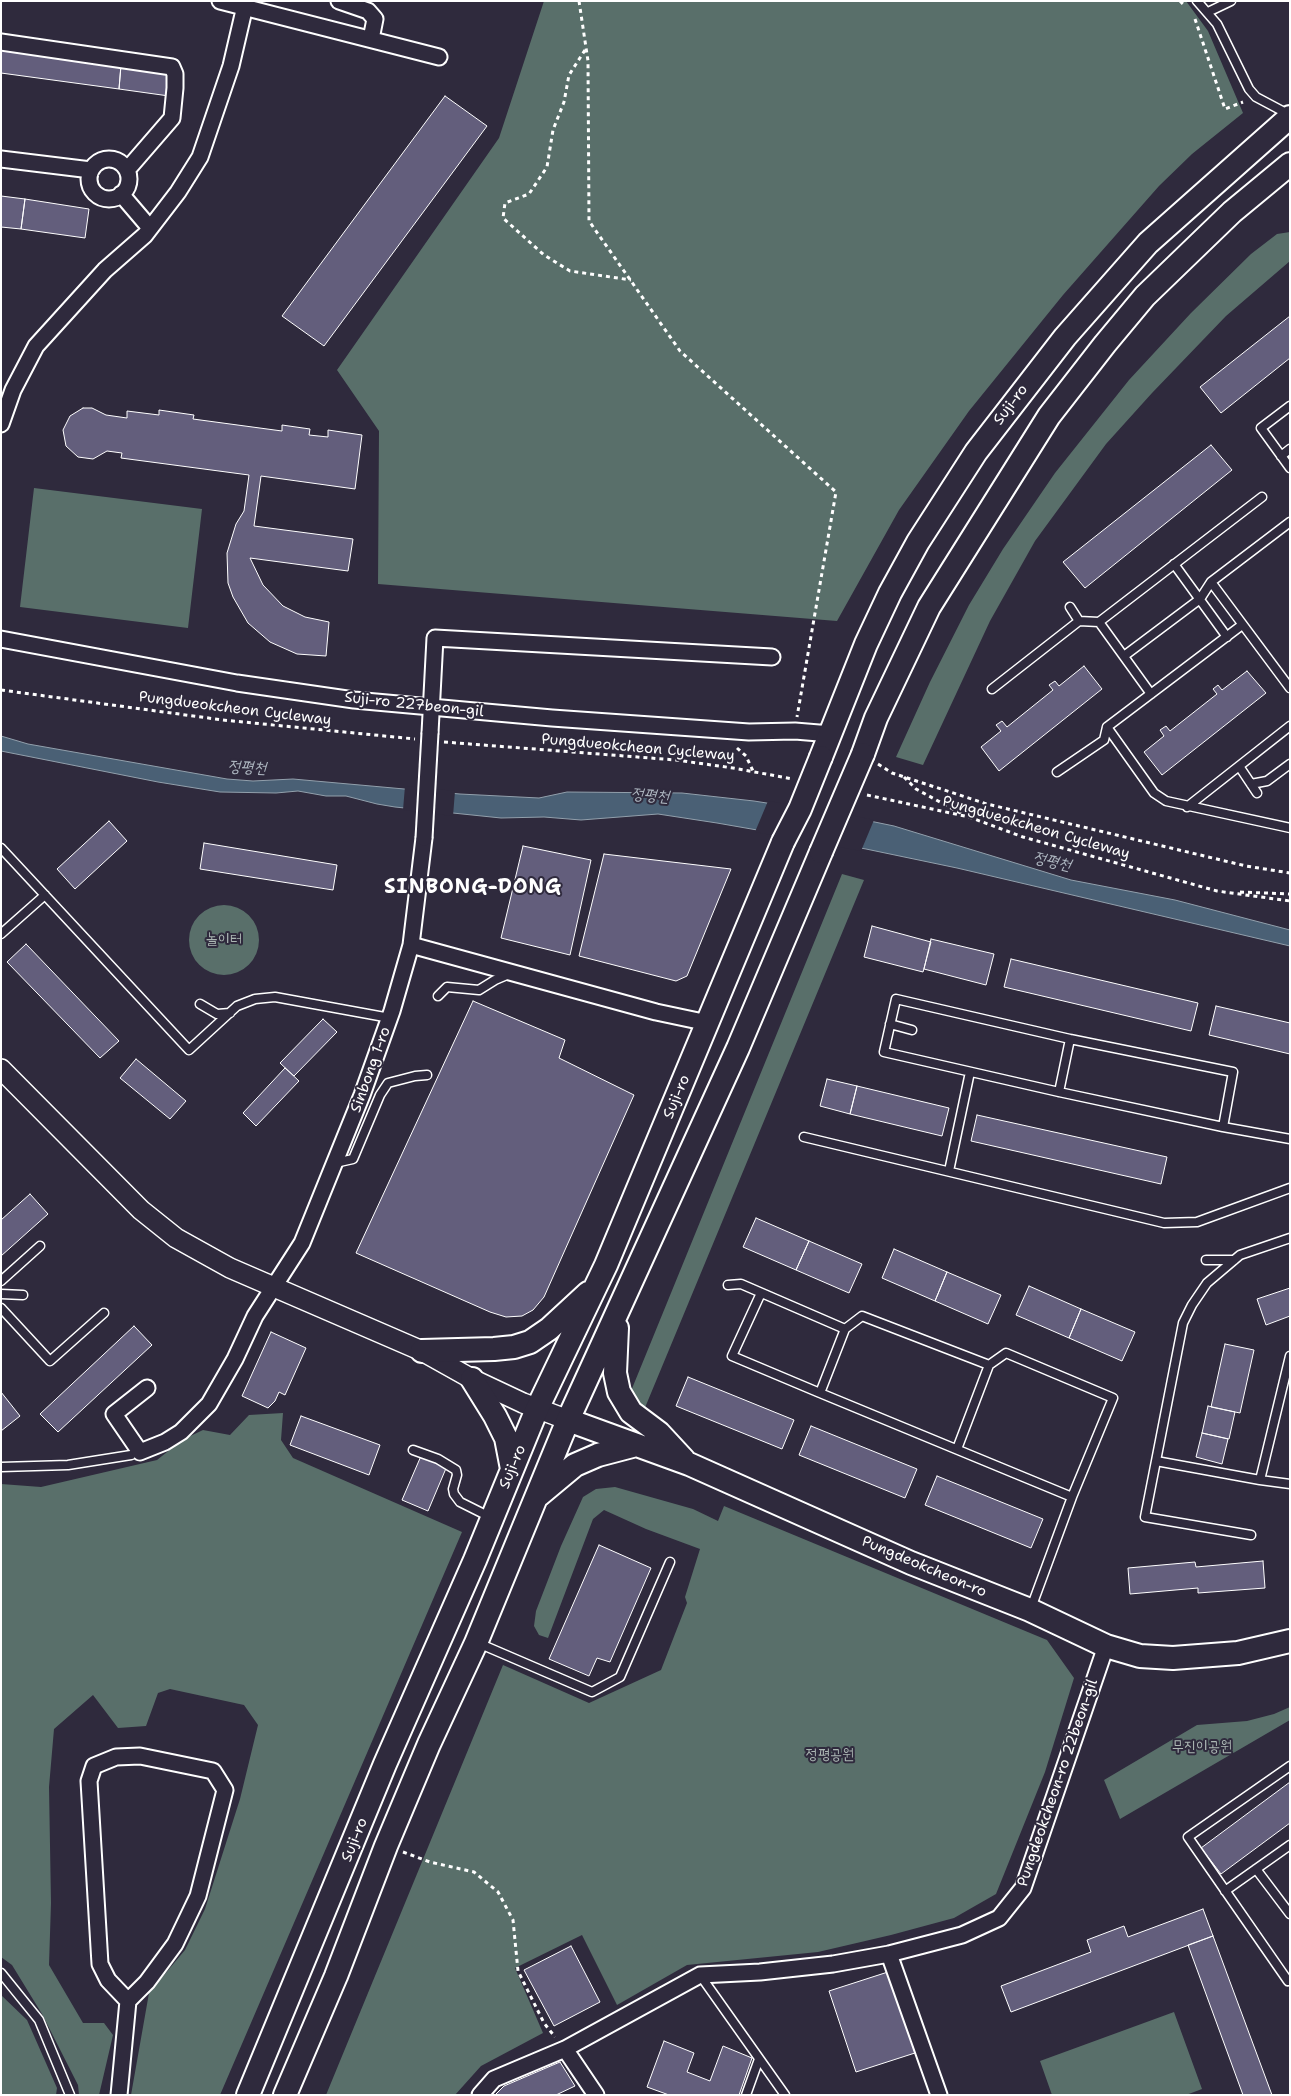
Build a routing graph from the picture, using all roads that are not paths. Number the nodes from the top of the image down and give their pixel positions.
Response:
1 (220, 1) edge
2 (339, 1) edge
3 (1197, 1) edge
4 (1231, 1) edge
5 (245, 6) junction
6 (1208, 12) junction
7 (371, 39) junction
8 (1, 42) edge
9 (439, 57) dead end
10 (1290, 116) edge
11 (1, 159) edge
12 (1290, 164) edge
13 (91, 170) junction
14 (127, 170) junction
15 (122, 194) junction
16 (150, 228) junction
17 (1290, 406) edge
18 (1, 424) edge
19 (1290, 449) edge
20 (1281, 456) junction
21 (1290, 468) edge
22 (1262, 497) dead end
23 (1290, 522) edge
24 (1174, 564) junction
25 (1210, 582) junction
26 (1200, 599) junction
27 (1070, 607) dead end
28 (1079, 621) junction
29 (1099, 622) junction
30 (1242, 625) junction
31 (1226, 637) junction
32 (1, 639) edge
33 (1124, 656) junction
34 (772, 657) dead end
35 (1290, 688) edge
36 (992, 689) dead end
37 (1151, 694) junction
38 (432, 708) junction
39 (1290, 726) edge
40 (1107, 727) junction
41 (831, 734) junction
42 (1290, 764) edge
43 (1239, 766) junction
44 (1057, 772) dead end
45 (1251, 784) junction
46 (1257, 793) dead end
47 (1187, 807) junction
48 (1290, 828) edge
49 (1, 848) edge
50 (45, 895) junction
51 (1, 934) edge
52 (411, 945) junction
53 (514, 973) junction
54 (438, 996) dead end
55 (200, 1004) dead end
56 (230, 1013) junction
57 (390, 1018) junction
58 (708, 1023) junction
59 (890, 1024) junction
60 (912, 1030) dead end
61 (1070, 1038) junction
62 (1, 1069) edge
63 (970, 1072) junction
64 (427, 1075) dead end
65 (1059, 1092) junction
66 (1219, 1100) dead end
67 (1227, 1101) junction
68 (1223, 1127) junction
69 (804, 1137) dead end
70 (1290, 1139) edge
71 (335, 1163) junction
72 (949, 1172) junction
73 (1290, 1188) edge
74 (1290, 1238) edge
75 (40, 1246) dead end
76 (1206, 1260) dead end
77 (1234, 1260) junction
78 (1, 1281) edge
79 (596, 1285) junction
80 (728, 1285) dead end
81 (275, 1288) junction
82 (761, 1293) junction
83 (1, 1294) edge
84 (23, 1295) dead end
85 (1, 1308) edge
86 (618, 1311) junction
87 (104, 1312) dead end
88 (845, 1329) junction
89 (422, 1351) junction
90 (1290, 1356) edge
91 (989, 1365) junction
92 (472, 1379) junction
93 (147, 1388) dead end
94 (820, 1393) junction
95 (537, 1409) junction
96 (568, 1420) junction
97 (636, 1445) junction
98 (957, 1449) junction
99 (413, 1450) dead end
100 (131, 1455) dead end
101 (1156, 1461) junction
102 (688, 1464) junction
103 (1, 1467) edge
104 (512, 1469) junction
105 (1260, 1480) junction
106 (1290, 1484) edge
107 (1072, 1497) junction
108 (536, 1498) junction
109 (492, 1518) junction
110 (1251, 1535) dead end
111 (670, 1562) dead end
112 (1030, 1610) junction
113 (1290, 1641) edge
114 (476, 1643) junction
115 (1106, 1646) junction
116 (1290, 1766) edge
117 (1290, 1845) edge
118 (1256, 1869) junction
119 (1225, 1891) junction
120 (1290, 1914) edge
121 (889, 1954) junction
122 (1, 1973) edge
123 (700, 1975) junction
124 (1290, 1980) edge
125 (128, 2001) junction
126 (564, 2049) junction
127 (759, 2058) junction
128 (70, 2095) edge
129 (119, 2095) edge
130 (248, 2095) edge
131 (285, 2095) edge
132 (480, 2095) edge
133 (596, 2095) edge
134 (746, 2095) edge
135 (785, 2095) edge
136 (939, 2095) edge

1 - 5 street
2 - 7 street
3 - 6 lane
4 - 6 lane
5 - 7 street
5 - 16 street
6 - 10 lane
7 - 9 street
8 - 14 street
10 - 41 main road, Suji-ro
11 - 13 street
12 - 86 main road, Suji-ro, bridge
13 - 14 street
13 - 15 street
14 - 15 street
15 - 16 street
16 - 18 street
17 - 20 lane
19 - 20 lane
20 - 21 lane
22 - 24 lane
23 - 25 lane
24 - 26 lane
24 - 29 lane
25 - 26 lane
25 - 30 lane
26 - 31 lane
26 - 33 lane
27 - 28 lane
28 - 29 lane
28 - 36 lane
29 - 33 lane
30 - 31 lane
30 - 35 lane
31 - 37 lane
32 - 38 street, Suji-ro 227beon-gil
33 - 37 lane
34 - 38 street
37 - 40 lane
38 - 41 street, Suji-ro 227beon-gil
38 - 52 street, Sinbong 1-ro, bridge
39 - 43 lane
40 - 44 lane
40 - 47 lane
41 - 58 main road, Suji-ro, bridge
42 - 45 lane
43 - 45 lane
43 - 47 lane
45 - 46 lane
47 - 48 lane
49 - 50 lane
50 - 51 lane
50 - 56 lane
52 - 53 street
52 - 57 street, Sinbong 1-ro
53 - 54 lane
53 - 58 street
55 - 56 lane
56 - 57 lane
57 - 71 street, Sinbong 1-ro
58 - 79 main road, Suji-ro
59 - 60 lane
59 - 61 lane
59 - 63 lane
61 - 65 lane
61 - 67 lane
62 - 81 street
63 - 65 lane
63 - 72 lane
64 - 71 lane
65 - 68 lane
66 - 67 lane
67 - 68 lane
68 - 70 lane
69 - 72 lane
71 - 81 street, Sinbong 1-ro
72 - 73 lane
74 - 77 lane
75 - 78 lane
76 - 77 lane
77 - 101 lane
79 - 89 main road
79 - 95 main road, Suji-ro
80 - 82 lane
81 - 89 street
81 - 93 street, Sinbong 1-ro
82 - 88 lane
82 - 94 lane
83 - 84 lane
85 - 87 lane
86 - 96 main road, Suji-ro
86 - 102 main road
88 - 91 lane
88 - 94 lane
89 - 92 street
90 - 105 lane
91 - 98 lane
91 - 107 lane
92 - 95 street
92 - 104 main road
94 - 98 lane
95 - 96 street
95 - 104 main road, Suji-ro
96 - 97 main road, Pungdeokcheon-ro
96 - 108 main road, Suji-ro
97 - 102 main road, Pungdeokcheon-ro
97 - 108 main road
98 - 107 lane
99 - 109 lane
100 - 103 lane
101 - 105 lane
101 - 110 lane
102 - 112 main road, Pungdeokcheon-ro
104 - 109 main road, Suji-ro
105 - 106 lane
107 - 112 lane
108 - 114 main road, Suji-ro
109 - 130 main road, Suji-ro
111 - 114 lane
112 - 115 main road, Pungdeokcheon-ro
113 - 115 main road, Pungdeokcheon-ro
114 - 131 main road, Suji-ro
115 - 121 street, Pungdeokcheon-ro 22beon-gil
116 - 119 lane
117 - 118 lane
118 - 119 lane
118 - 120 lane
119 - 124 lane
121 - 123 street, Pungdeokcheon-ro 22beon-gil
121 - 136 street
122 - 128 lane
123 - 126 street, Pungdeokcheon-ro 22beon-gil
123 - 127 lane
125 - 125 street
125 - 129 street
126 - 132 street, Pungdeokcheon-ro 22beon-gil
126 - 133 street
127 - 134 lane
127 - 135 lane

